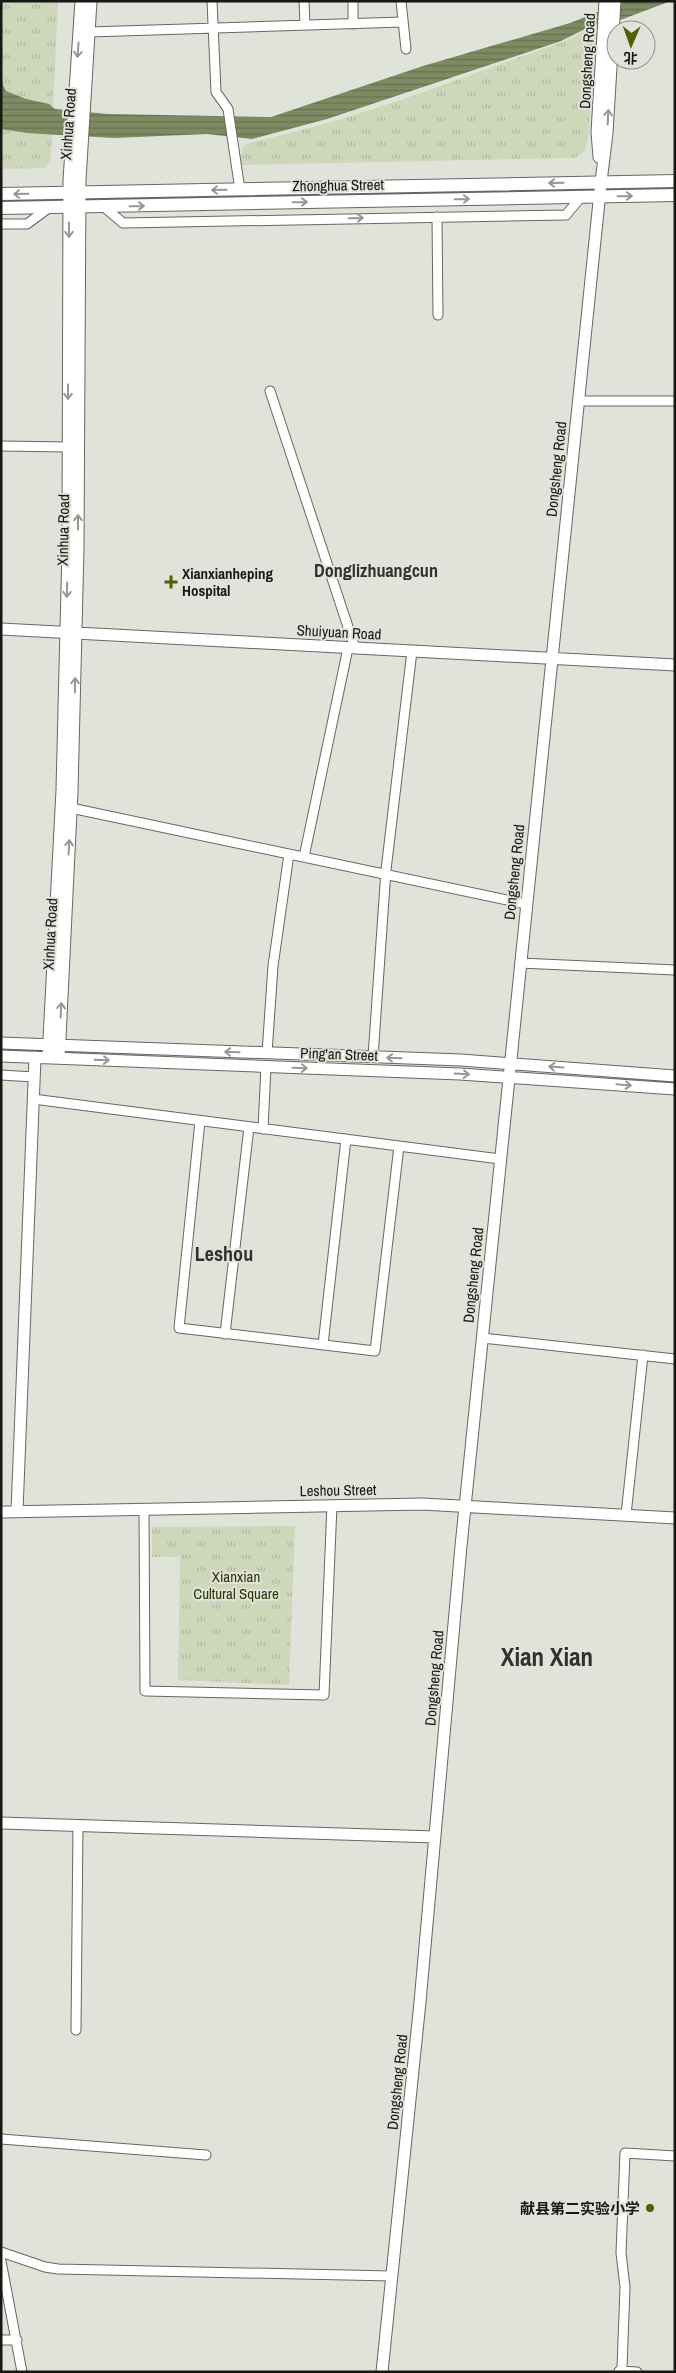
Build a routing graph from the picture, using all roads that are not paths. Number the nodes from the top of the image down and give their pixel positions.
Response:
1 (81, 1) edge
2 (91, 1) edge
3 (212, 1) edge
4 (304, 1) edge
5 (353, 1) edge
6 (402, 1) edge
7 (605, 1) edge
8 (615, 1) edge
9 (402, 22) junction
10 (353, 24) junction
11 (305, 25) junction
12 (213, 28) junction
13 (89, 32) junction
14 (406, 50) dead end
15 (675, 181) edge
16 (600, 182) junction
17 (240, 190) junction
18 (74, 193) junction
19 (1, 194) edge
20 (675, 195) edge
21 (599, 196) junction
22 (581, 197) junction
23 (103, 206) junction
24 (50, 207) junction
25 (74, 207) junction
26 (1, 208) edge
27 (436, 216) junction
28 (1, 224) edge
29 (438, 316) dead end
30 (270, 391) dead end
31 (578, 401) junction
32 (675, 401) edge
33 (1, 446) edge
34 (68, 447) junction
35 (1, 629) edge
36 (71, 633) junction
37 (351, 648) junction
38 (412, 651) junction
39 (551, 658) junction
40 (675, 665) edge
41 (71, 808) junction
42 (289, 854) junction
43 (304, 857) junction
44 (386, 874) junction
45 (526, 904) junction
46 (520, 963) junction
47 (675, 970) edge
48 (1, 1043) edge
49 (54, 1045) junction
50 (267, 1053) junction
51 (1, 1056) edge
52 (35, 1057) junction
53 (374, 1057) junction
54 (53, 1058) junction
55 (510, 1064) junction
56 (266, 1066) junction
57 (1, 1075) edge
58 (675, 1076) edge
59 (34, 1077) junction
60 (508, 1077) junction
61 (675, 1089) edge
62 (33, 1099) junction
63 (200, 1120) junction
64 (249, 1127) junction
65 (262, 1129) junction
66 (346, 1139) junction
67 (399, 1146) junction
68 (500, 1159) junction
69 (225, 1334) junction
70 (482, 1338) junction
71 (323, 1345) junction
72 (643, 1356) junction
73 (675, 1359) edge
74 (332, 1505) junction
75 (465, 1506) junction
76 (144, 1509) junction
77 (17, 1511) junction
78 (1, 1512) edge
79 (626, 1515) junction
80 (675, 1518) edge
81 (1, 1824) edge
82 (78, 1825) junction
83 (435, 1836) junction
84 (76, 2030) dead end
85 (1, 2139) edge
86 (206, 2155) dead end
87 (675, 2156) edge
88 (1, 2252) edge
89 (1, 2261) edge
90 (392, 2276) junction
91 (1, 2340) edge
92 (17, 2340) junction
93 (619, 2371) edge
94 (22, 2372) edge
95 (382, 2372) edge
96 (637, 2372) edge

1 -> 18 main road, Xinhua Road
2 - 13 main road, Xinhua Road
3 - 12 street
4 - 11 street
5 - 10 street
6 - 9 street
7 - 16 main road, Dongsheng Road
16 -> 8 main road, Dongsheng Road
9 - 10 street
9 - 14 street
10 - 11 street
11 - 12 street
12 - 13 street
12 - 17 street
13 - 18 main road, Xinhua Road
15 - 16 main road, Zhonghua Street
16 -> 17 main road, Zhonghua Street
16 - 21 main road, Dongsheng Road
17 -> 18 main road, Zhonghua Street
18 -> 19 main road, Zhonghua Street
18 - 25 main road, Xinhua Road
21 -> 20 main road, Zhonghua Street
21 - 22 main road, Zhonghua Street
21 - 31 main road, Dongsheng Road
23 -> 22 main road, Zhonghua Street
22 - 27 street
23 - 25 main road, Zhonghua Street
23 -> 27 street
24 - 25 main road, Zhonghua Street
24 - 26 main road, Zhonghua Street
24 - 28 street
25 -> 34 main road, Xinhua Road
36 -> 25 main road, Xinhua Road
27 - 29 street
30 - 37 street
31 - 32 street
31 - 39 main road, Dongsheng Road
33 - 34 street
34 -> 36 main road, Xinhua Road
35 - 36 main road, Shuiyuan Road
36 - 37 main road, Shuiyuan Road
41 -> 36 main road, Xinhua Road
36 - 49 main road, Xinhua Road
37 - 38 main road, Shuiyuan Road
37 - 43 street
38 - 39 main road, Shuiyuan Road
38 - 44 street
39 - 40 main road, Shuiyuan Road
39 - 45 main road, Dongsheng Road
41 - 42 street
49 -> 41 main road, Xinhua Road
42 - 43 street
42 - 50 street
43 - 44 street
44 - 45 street
44 - 53 street
45 - 46 main road, Dongsheng Road
46 - 47 street
46 - 55 main road, Dongsheng Road
48 - 49 main road, Ping'an Street
50 -> 49 main road, Ping'an Street
49 - 54 main road, Xinhua Road
50 - 53 main road, Ping'an Street
51 - 52 main road, Ping'an Street
52 - 54 main road, Ping'an Street
52 - 59 main road
55 -> 53 main road, Ping'an Street
54 -> 56 main road, Ping'an Street
58 -> 55 main road, Ping'an Street
55 - 60 main road, Dongsheng Road
56 -> 60 main road, Ping'an Street
56 - 65 street
57 - 59 street
59 - 62 main road
60 -> 61 main road, Ping'an Street
60 - 68 main road, Dongsheng Road
62 - 63 street
62 - 77 main road
63 - 64 street
63 - 69 street
64 - 65 street
64 - 69 street
65 - 66 street
66 - 67 street
66 - 71 street
67 - 68 street
67 - 71 street
68 - 70 main road, Dongsheng Road
69 - 71 street
70 - 72 street
70 - 75 main road, Dongsheng Road
72 - 73 street
72 - 79 street
74 - 75 main road, Leshou Street
74 - 76 main road, Leshou Street
74 - 76 street
75 - 79 main road, Leshou Street
75 - 83 main road, Dongsheng Road
76 - 77 main road, Leshou Street
77 - 78 main road, Leshou Street
79 - 80 main road, Leshou Street
81 - 82 main road
82 - 83 main road
82 - 84 street
83 - 90 main road, Dongsheng Road
85 - 86 street
87 - 93 street
88 - 90 street
89 - 92 street
90 - 95 main road, Dongsheng Road
91 - 92 street
92 - 94 street
93 - 96 street

